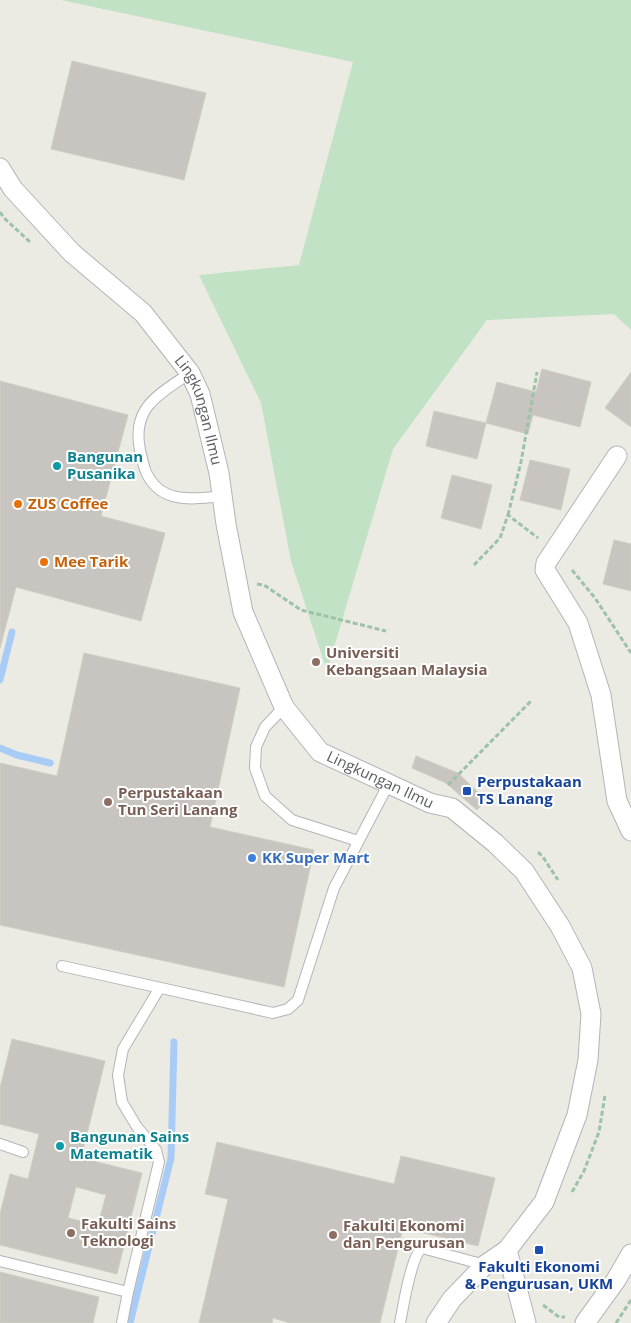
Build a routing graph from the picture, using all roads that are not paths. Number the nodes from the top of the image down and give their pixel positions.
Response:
1 (0, 168) edge
2 (190, 373) junction
3 (616, 456) dead end
4 (222, 496) junction
5 (284, 708) junction
6 (388, 784) junction
7 (631, 831) edge
8 (358, 841) junction
9 (62, 966) dead end
10 (159, 989) junction
11 (0, 1144) edge
12 (22, 1152) dead end
13 (507, 1250) junction
14 (631, 1254) edge
15 (0, 1261) edge
16 (485, 1265) junction
17 (128, 1292) junction
18 (588, 1318) edge
19 (122, 1323) edge
20 (400, 1323) edge
21 (436, 1323) edge
22 (526, 1323) edge

1 - 2 street, Lingkungan Ilmu
2 - 4 street, Lingkungan Ilmu
2 - 4 lane
3 - 7 street
4 - 5 street, Lingkungan Ilmu
5 - 6 street, Lingkungan Ilmu
5 - 8 lane
6 - 8 lane
6 - 13 street, Lingkungan Ilmu
8 - 10 lane
9 - 10 lane
10 - 17 lane
11 - 12 lane
13 - 16 street, Lingkungan Ilmu
13 - 22 street
14 - 18 street
15 - 17 lane
16 - 20 lane
16 - 21 street, Lingkungan Ilmu
17 - 19 lane

